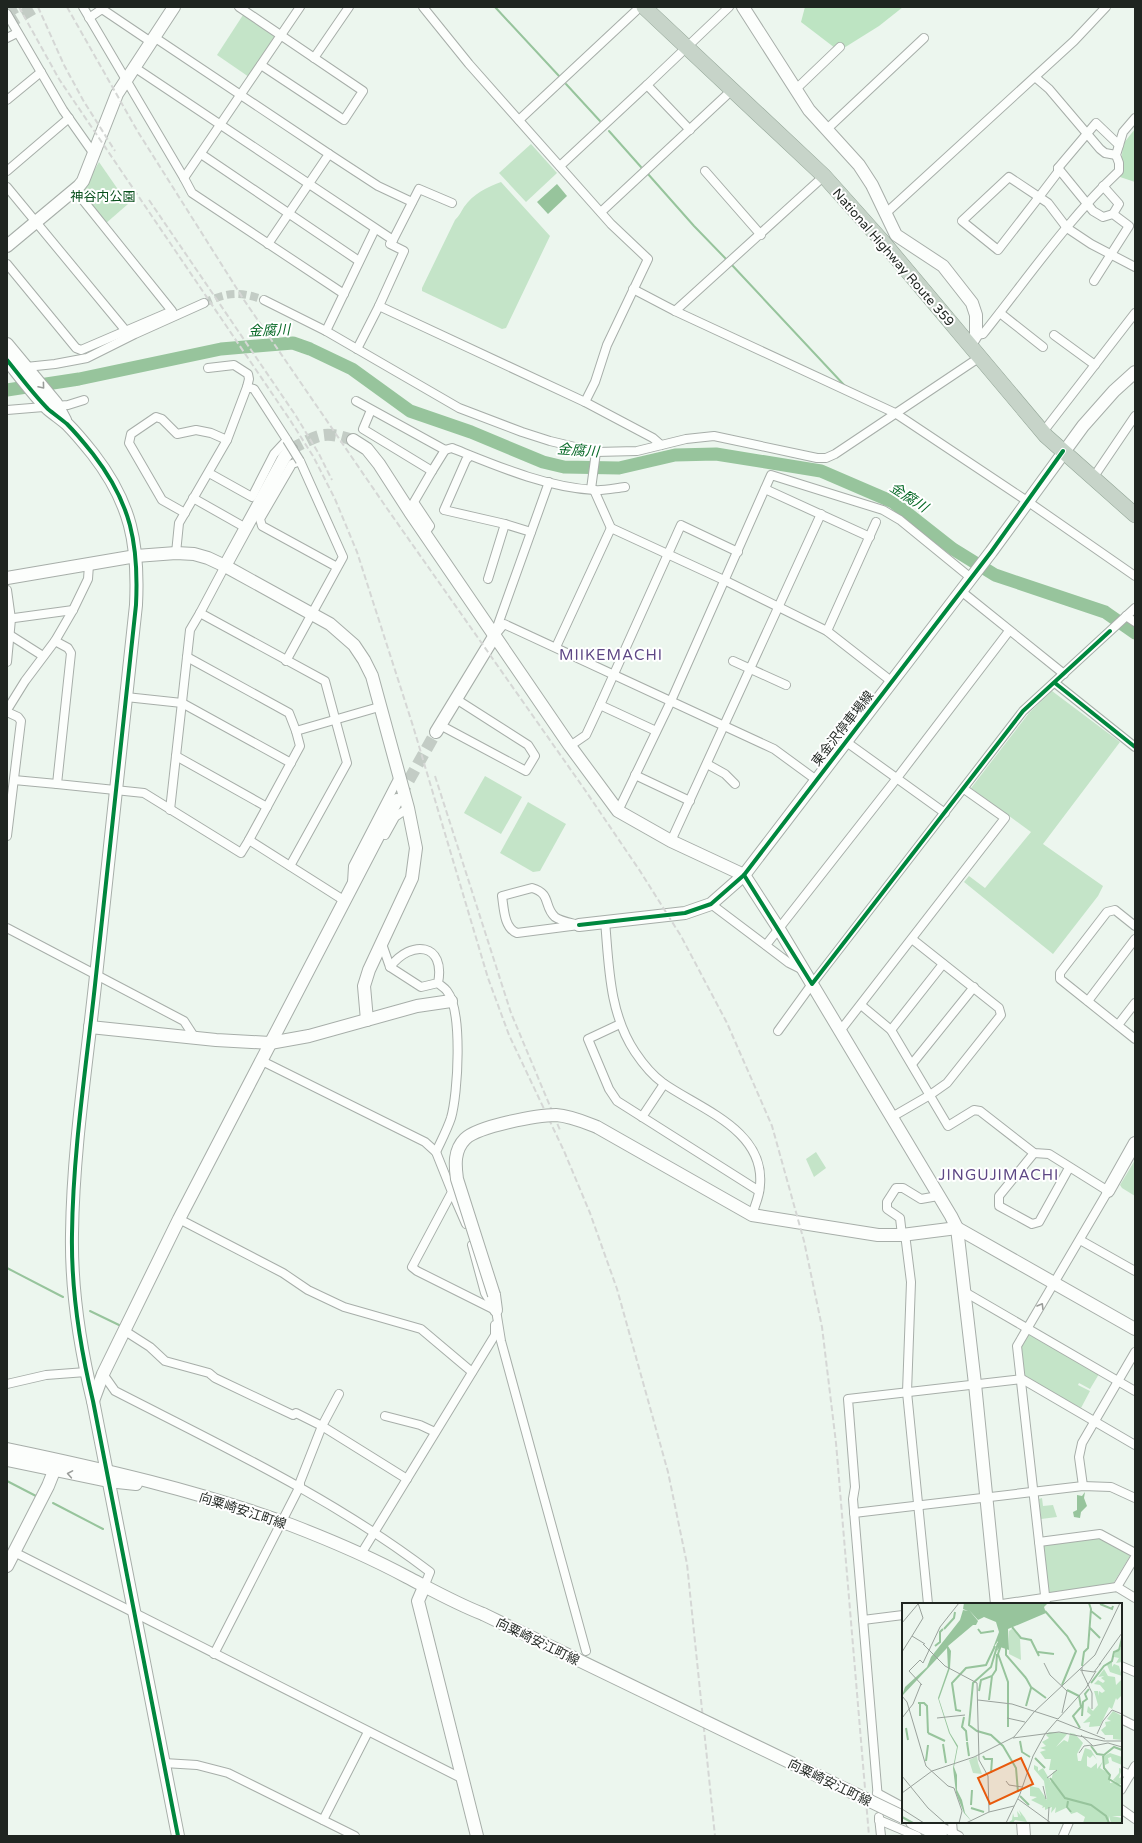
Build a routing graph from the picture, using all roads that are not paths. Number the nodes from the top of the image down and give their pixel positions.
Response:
1 (83, 7) edge
2 (174, 7) edge
3 (239, 7) edge
4 (300, 7) edge
5 (349, 7) edge
6 (423, 7) edge
7 (640, 7) edge
8 (644, 7) edge
9 (729, 7) edge
10 (743, 7) edge
11 (1106, 7) edge
12 (7, 14) edge
13 (89, 18) junction
14 (17, 33) junction
15 (280, 35) junction
16 (7, 38) edge
17 (924, 38) dead end
18 (153, 39) junction
19 (687, 47) junction
20 (840, 47) dead end
21 (314, 58) junction
22 (261, 65) junction
23 (134, 67) junction
24 (41, 72) junction
25 (1035, 77) junction
26 (125, 80) junction
27 (647, 85) junction
28 (732, 90) junction
29 (795, 90) junction
30 (241, 95) junction
31 (7, 100) edge
32 (69, 118) junction
33 (1135, 118) edge
34 (519, 120) junction
35 (221, 124) junction
36 (690, 130) junction
37 (826, 130) junction
38 (1087, 134) junction
39 (1119, 145) junction
40 (94, 154) junction
41 (201, 154) junction
42 (329, 154) junction
43 (1116, 155) junction
44 (560, 166) junction
45 (1058, 168) junction
46 (7, 171) edge
47 (705, 171) dead end
48 (824, 176) junction
49 (184, 178) junction
50 (308, 184) junction
51 (1103, 186) junction
52 (7, 187) edge
53 (74, 189) junction
54 (1039, 197) junction
55 (412, 202) junction
56 (452, 203) dead end
57 (1086, 205) junction
58 (601, 212) junction
59 (289, 214) junction
60 (885, 214) junction
61 (1113, 214) junction
62 (36, 221) junction
63 (1068, 228) junction
64 (375, 229) junction
65 (761, 235) junction
66 (889, 237) junction
67 (392, 240) junction
68 (268, 244) junction
69 (7, 246) edge
70 (1112, 254) junction
71 (359, 262) junction
72 (7, 264) edge
73 (1135, 267) edge
74 (1094, 280) dead end
75 (633, 289) junction
76 (344, 294) junction
77 (264, 300) tunnel mouth
78 (204, 304) tunnel mouth
79 (379, 306) junction
80 (675, 311) junction
81 (1000, 313) junction
82 (1135, 313) edge
83 (126, 331) junction
84 (326, 331) junction
85 (1054, 335) dead end
86 (973, 340) junction
87 (7, 344) edge
88 (1044, 347) dead end
89 (357, 349) junction
90 (980, 357) junction
91 (1095, 365) junction
92 (17, 368) edge
93 (208, 368) dead end
94 (1135, 372) edge
95 (247, 387) junction
96 (84, 400) dead end
97 (356, 401) dead end
98 (585, 402) junction
99 (51, 404) junction
100 (7, 410) edge
101 (371, 410) junction
102 (895, 413) junction
103 (1135, 416) edge
104 (1043, 432) junction
105 (227, 440) junction
106 (353, 440) tunnel mouth
107 (289, 444) junction
108 (661, 445) junction
109 (445, 450) junction
110 (1063, 451) junction
111 (596, 452) junction
112 (470, 456) junction
113 (300, 461) junction
114 (432, 471) junction
115 (209, 473) junction
116 (1093, 478) junction
117 (549, 482) junction
118 (593, 488) junction
119 (625, 488) dead end
120 (765, 489) junction
121 (193, 498) junction
122 (1027, 502) junction
123 (185, 513) junction
124 (821, 514) junction
125 (1135, 515) edge
126 (876, 522) dead end
127 (505, 524) junction
128 (246, 528) junction
129 (611, 528) junction
130 (531, 532) junction
131 (425, 533) junction
132 (870, 537) junction
133 (176, 552) junction
134 (738, 552) junction
135 (667, 553) junction
136 (136, 556) junction
137 (89, 565) junction
138 (225, 566) junction
139 (337, 567) junction
140 (972, 576) junction
141 (1135, 576) edge
142 (7, 578) edge
143 (488, 580) dead end
144 (726, 581) junction
145 (7, 590) edge
146 (961, 591) junction
147 (779, 607) junction
148 (1135, 608) edge
149 (73, 610) junction
150 (200, 613) junction
151 (312, 613) junction
152 (1125, 617) junction
153 (9, 619) edge
154 (1135, 622) edge
155 (827, 630) junction
156 (1009, 631) junction
157 (10, 635) junction
158 (495, 635) junction
159 (55, 641) junction
160 (556, 647) junction
161 (43, 656) junction
162 (187, 657) junction
163 (7, 660) edge
164 (286, 661) junction
165 (733, 661) dead end
166 (751, 669) junction
167 (613, 674) junction
168 (1064, 674) junction
169 (891, 681) junction
170 (1055, 683) junction
171 (786, 685) dead end
172 (126, 697) junction
173 (456, 699) junction
174 (671, 701) junction
175 (182, 703) junction
176 (600, 705) junction
177 (379, 707) junction
178 (7, 711) edge
179 (335, 719) junction
180 (724, 727) junction
181 (438, 729) joint
182 (296, 731) junction
183 (656, 731) junction
184 (845, 741) junction
185 (570, 746) junction
186 (1135, 747) edge
187 (176, 756) junction
188 (291, 763) junction
189 (707, 764) junction
190 (635, 775) junction
191 (399, 777) junction
192 (897, 778) junction
193 (815, 779) junction
194 (14, 780) junction
195 (57, 784) junction
196 (735, 784) dead end
197 (964, 789) junction
198 (115, 790) junction
199 (397, 800) tunnel mouth
200 (690, 801) junction
201 (267, 807) junction
202 (408, 808) junction
203 (170, 810) junction
204 (618, 811) junction
205 (945, 813) junction
206 (7, 836) edge
207 (249, 840) junction
208 (671, 841) junction
209 (290, 866) junction
210 (744, 874) junction
211 (352, 888) junction
212 (345, 901) junction
213 (711, 904) junction
214 (605, 921) junction
215 (579, 925) junction
216 (1135, 926) edge
217 (7, 928) edge
218 (779, 929) junction
219 (912, 939) junction
220 (1135, 939) edge
221 (382, 944) junction
222 (766, 945) junction
223 (943, 964) junction
224 (390, 967) junction
225 (803, 970) junction
226 (96, 974) junction
227 (438, 983) junction
228 (812, 984) junction
229 (974, 987) junction
230 (452, 1001) junction
231 (1088, 1001) junction
232 (1135, 1003) edge
233 (861, 1005) junction
234 (367, 1020) junction
235 (620, 1024) junction
236 (1118, 1025) junction
237 (90, 1027) junction
238 (891, 1030) junction
239 (778, 1031) dead end
240 (840, 1031) junction
241 (195, 1038) junction
242 (1135, 1039) edge
243 (270, 1042) junction
244 (262, 1060) junction
245 (912, 1064) junction
246 (664, 1084) junction
247 (930, 1095) junction
248 (642, 1117) junction
249 (892, 1117) junction
250 (1135, 1143) edge
251 (436, 1152) junction
252 (1034, 1153) junction
253 (1069, 1168) junction
254 (759, 1191) junction
255 (1108, 1191) junction
256 (452, 1192) junction
257 (938, 1196) junction
258 (752, 1215) junction
259 (180, 1219) junction
260 (957, 1228) junction
261 (903, 1235) junction
262 (1080, 1240) junction
263 (1135, 1271) edge
264 (1054, 1283) junction
265 (963, 1291) junction
266 (496, 1310) junction
267 (1027, 1329) junction
268 (1135, 1330) edge
269 (125, 1331) junction
270 (1135, 1352) edge
271 (86, 1372) junction
272 (472, 1372) junction
273 (103, 1374) junction
274 (1022, 1379) junction
275 (1118, 1381) junction
276 (7, 1384) edge
277 (975, 1384) junction
278 (1135, 1391) edge
279 (907, 1392) junction
280 (339, 1394) dead end
281 (93, 1401) junction
282 (386, 1416) dead end
283 (1094, 1421) junction
284 (322, 1426) junction
285 (435, 1432) junction
286 (1135, 1445) edge
287 (7, 1449) edge
288 (7, 1460) edge
289 (54, 1471) junction
290 (107, 1475) junction
291 (407, 1479) junction
292 (300, 1486) junction
293 (1084, 1486) junction
294 (1034, 1493) junction
295 (986, 1498) junction
296 (1135, 1498) edge
297 (917, 1506) junction
298 (854, 1513) junction
299 (282, 1522) junction
300 (373, 1532) junction
301 (1039, 1542) junction
302 (14, 1552) junction
303 (1135, 1553) edge
304 (361, 1554) junction
305 (1135, 1557) edge
306 (7, 1566) edge
307 (424, 1587) junction
308 (1117, 1587) junction
309 (1135, 1598) edge
310 (1045, 1601) edge
311 (928, 1603) edge
312 (997, 1603) edge
313 (1016, 1603) edge
314 (134, 1614) junction
315 (902, 1615) edge
316 (863, 1620) junction
317 (586, 1651) dead end
318 (214, 1654) junction
319 (1122, 1666) edge
320 (1135, 1672) edge
321 (1122, 1720) edge
322 (1135, 1726) edge
323 (368, 1732) junction
324 (164, 1762) junction
325 (1135, 1766) edge
326 (1122, 1771) edge
327 (1130, 1775) junction
328 (463, 1779) junction
329 (1122, 1788) edge
330 (902, 1807) edge
331 (1122, 1810) edge
332 (902, 1817) edge
333 (1135, 1819) edge
334 (323, 1820) junction
335 (915, 1823) edge
336 (933, 1823) edge
337 (952, 1823) edge
338 (1023, 1823) edge
339 (1069, 1823) edge
340 (951, 1835) edge
341 (178, 1836) edge
342 (355, 1836) edge
343 (477, 1836) edge
344 (881, 1836) edge
345 (917, 1836) edge
346 (1024, 1836) edge
347 (1063, 1836) edge

1 - 13 street
2 - 18 street
3 - 15 street
4 - 15 street
5 - 21 street
6 - 34 street
7 - 34 street
8 - 19 highway, National Highway Route 359
9 - 19 street
10 - 29 street
11 - 25 street
12 - 14 street
13 - 18 street
13 - 26 street
14 - 16 street
14 - 24 street
15 - 21 street
15 - 22 street
17 - 37 street
18 - 23 street
18 - 30 street
19 - 27 street
19 - 28 highway, National Highway Route 359
20 - 29 street
21 - 22 street
22 - 30 street
23 - 26 street
23 - 35 street
24 - 31 street
24 - 32 street
25 - 38 street
25 - 60 street
26 - 40 street
26 - 49 street
27 - 36 street
27 - 44 street
28 - 36 street
28 - 48 highway, National Highway Route 359
29 - 37 street
30 - 35 street
30 - 42 street
32 - 40 street
32 - 46 street
33 - 39 street
34 - 44 street
35 - 41 street
35 - 50 street
36 - 58 street
37 - 60 street
38 - 39 street
38 - 43 street
38 - 45 street
39 - 43 street
40 - 53 street
41 - 49 street
41 - 59 street
42 - 50 street
42 - 55 street
43 - 51 street
44 - 58 street
45 - 54 street
45 - 57 street
47 - 65 street
48 - 65 street
48 - 66 highway, National Highway Route 359
49 - 68 street
50 - 59 street
50 - 64 street
51 - 57 street
51 - 61 street
52 - 62 street
53 - 62 street
53 - 83 street
54 - 54 street
54 - 63 street
55 - 56 street
55 - 67 street
57 - 61 street
57 - 63 street
58 - 75 street
59 - 68 street
59 - 71 street
60 - 66 street
61 - 70 street
62 - 69 street
62 - 83 street
63 - 70 street
63 - 81 street
64 - 67 street
64 - 71 street
65 - 80 street
66 - 86 highway, National Highway Route 359
66 - 86 street
67 - 79 street
68 - 76 street
70 - 73 street
70 - 74 street
71 - 76 street
72 - 83 street
75 - 80 street
75 - 98 street
76 - 84 street
77 - 84 street
78 - 92 street
79 - 89 street
79 - 98 street
80 - 102 street
81 - 86 street
81 - 88 street
82 - 91 street
84 - 89 street
85 - 91 street
86 - 90 highway, National Highway Route 359
87 - 92 street
89 - 111 street
90 - 102 street
90 - 104 highway, National Highway Route 359
91 - 104 street
92 - 99 street
93 - 95 street
94 - 110 street, 東金沢停車場線
95 - 105 street
95 - 107 street
96 - 99 street
97 - 101 street
98 - 108 street
99 - 100 street
99 - 136 street
101 - 109 street
101 - 114 street
102 - 108 street
102 - 122 street
103 - 116 street
104 - 110 highway, National Highway Route 359
105 - 115 street
105 - 123 street
106 - 131 street
107 - 113 street, bridge
107 - 115 street
107 - 128 street
108 - 111 street
109 - 112 street
109 - 114 street
110 - 116 highway, National Highway Route 359
110 - 122 street, 東金沢停車場線
111 - 118 street
112 - 117 street
112 - 127 street
113 - 139 street
113 - 139 street
114 - 131 street
115 - 121 street
116 - 125 highway, National Highway Route 359
117 - 118 street
117 - 130 street
118 - 119 street
118 - 129 street
120 - 124 street
120 - 134 street
120 - 140 street
121 - 123 street
121 - 128 street
122 - 140 street, 東金沢停車場線
122 - 141 street
123 - 133 street
124 - 132 street
124 - 147 street
126 - 132 street
127 - 130 street
127 - 143 street
128 - 138 street
129 - 135 street
129 - 160 street
130 - 158 street
131 - 158 street
132 - 155 street
133 - 136 street
133 - 138 street
134 - 135 street
134 - 144 street
135 - 144 street
135 - 167 street
136 - 137 street
136 - 172 street
137 - 142 street
137 - 149 street
138 - 150 street
138 - 151 street
139 - 151 street
140 - 146 street, 東金沢停車場線
144 - 147 street
144 - 174 street
145 - 153 street
146 - 156 street
146 - 169 street, 東金沢停車場線
147 - 155 street
147 - 166 street
148 - 152 street
149 - 153 street
149 - 159 street
150 - 162 street
150 - 164 street
151 - 164 street
151 - 177 street
152 - 154 street
152 - 168 street
153 - 157 street
155 - 169 street
156 - 168 street
156 - 192 street
157 - 161 street
157 - 163 street
158 - 160 street
158 - 173 street
158 - 185 street
159 - 161 street
159 - 195 street
160 - 167 street
161 - 178 street
162 - 175 street
162 - 182 street
164 - 179 street
165 - 166 street
166 - 171 street
166 - 180 street
167 - 174 street
167 - 176 street
168 - 170 street
169 - 184 street, 東金沢停車場線
170 - 186 street
170 - 197 street
172 - 175 street
172 - 198 street
173 - 181 street
173 - 181 street
174 - 180 street
174 - 183 street
175 - 187 street
175 - 188 street
176 - 183 street
176 - 185 street
177 - 179 street
177 - 191 street
178 - 194 street
179 - 182 street
179 - 209 street
180 - 189 street
180 - 193 street
182 - 188 street
183 - 190 street
184 - 192 street
184 - 193 street, 東金沢停車場線
185 - 204 street
187 - 201 street
187 - 203 street
188 - 201 street
189 - 196 street
189 - 200 street
190 - 200 street
190 - 204 street
191 - 202 street
191 - 211 street
192 - 205 street
192 - 218 street
193 - 210 street, 東金沢停車場線
194 - 195 street
194 - 206 street
195 - 198 street
197 - 205 street
197 - 219 street
198 - 203 street
198 - 226 street
199 - 211 street
200 - 208 street
201 - 207 street
202 - 211 street
202 - 221 street
203 - 207 street
204 - 208 street
205 - 228 street
207 - 209 street
208 - 210 street
209 - 212 street
210 - 213 street, 東金沢停車場線
210 - 218 street
211 - 212 street
212 - 243 street
213 - 214 street, 東金沢停車場線
213 - 222 street
214 - 215 street, 東金沢停車場線
214 - 235 street
215 - 215 street, 東金沢停車場線
216 - 231 street
217 - 226 street
218 - 222 street
218 - 225 street
219 - 223 street
219 - 233 street
220 - 231 street
221 - 224 street
221 - 234 street
222 - 225 street
223 - 229 street
223 - 238 street
224 - 227 street
224 - 227 street
225 - 228 street
226 - 237 street
226 - 241 street
227 - 230 street
228 - 239 street
228 - 240 street
229 - 245 street
229 - 247 street
230 - 234 street
230 - 251 street
231 - 236 street
232 - 236 street
233 - 238 street
233 - 240 street
234 - 243 street
235 - 246 street
235 - 248 street
236 - 242 street
237 - 241 street
237 - 271 street
238 - 245 street
240 - 249 street
241 - 243 street
243 - 244 street
244 - 251 street
244 - 259 street
245 - 247 street
246 - 248 street
246 - 254 street
247 - 249 street
247 - 252 street
248 - 254 street
249 - 257 street
250 - 255 street
251 - 256 street
252 - 253 street
252 - 253 street
253 - 255 street
254 - 258 street
255 - 262 street
256 - 266 street
256 - 266 street
257 - 260 street
257 - 261 street
258 - 261 street
258 - 266 street, bridge
259 - 269 street
259 - 272 street
260 - 261 street
260 - 264 street
260 - 265 street
261 - 279 street
262 - 263 street
262 - 264 street
267 -> 264 street
264 - 268 street
265 - 267 street
265 - 277 street
266 - 272 street
266 - 317 street
267 - 274 street
267 - 275 street
269 - 273 street
269 - 284 street
270 - 275 street
271 - 276 street
271 - 281 street
272 - 285 street
273 - 281 street
273 - 292 street
274 - 277 street
274 - 283 street
274 - 294 street
275 - 278 street
275 - 283 street
277 - 279 street
277 - 295 street
279 - 297 street
279 - 298 street
280 - 284 street
281 - 290 street
282 - 285 street
283 - 286 street
283 - 293 street
284 - 291 street
284 - 292 street
285 - 291 street
287 - 290 street, 向粟崎安江町線
288 - 289 street, 向粟崎安江町線
290 -> 289 street, 向粟崎安江町線
289 - 302 street
290 - 299 street, 向粟崎安江町線
290 - 314 street
291 - 300 street
292 - 299 street
292 - 300 street
293 - 294 street
293 - 296 street
294 - 295 street
294 - 301 street
295 - 297 street
295 - 312 street
297 - 298 street
297 - 311 street
298 - 316 street
299 - 304 street, 向粟崎安江町線
299 - 318 street
300 - 304 street
300 - 307 street
301 - 303 street
301 - 310 street
302 - 306 street
302 - 314 street
304 - 307 street, 向粟崎安江町線
305 - 308 street
307 - 328 street
307 - 332 street, 向粟崎安江町線, bridge
308 - 309 street
308 - 310 street
310 - 313 street
314 - 318 street
314 - 324 street
315 - 316 street
316 - 330 street
318 - 323 street
319 - 320 street
321 - 322 street
323 - 328 street
323 - 334 street
324 - 334 street
324 - 341 street
325 - 327 street
326 - 327 street
327 - 329 street
328 - 343 street
331 - 333 street
334 - 342 street
335 - 340 street
336 - 340 street
337 - 340 street
338 - 346 street
339 - 347 street
344 - 345 street

